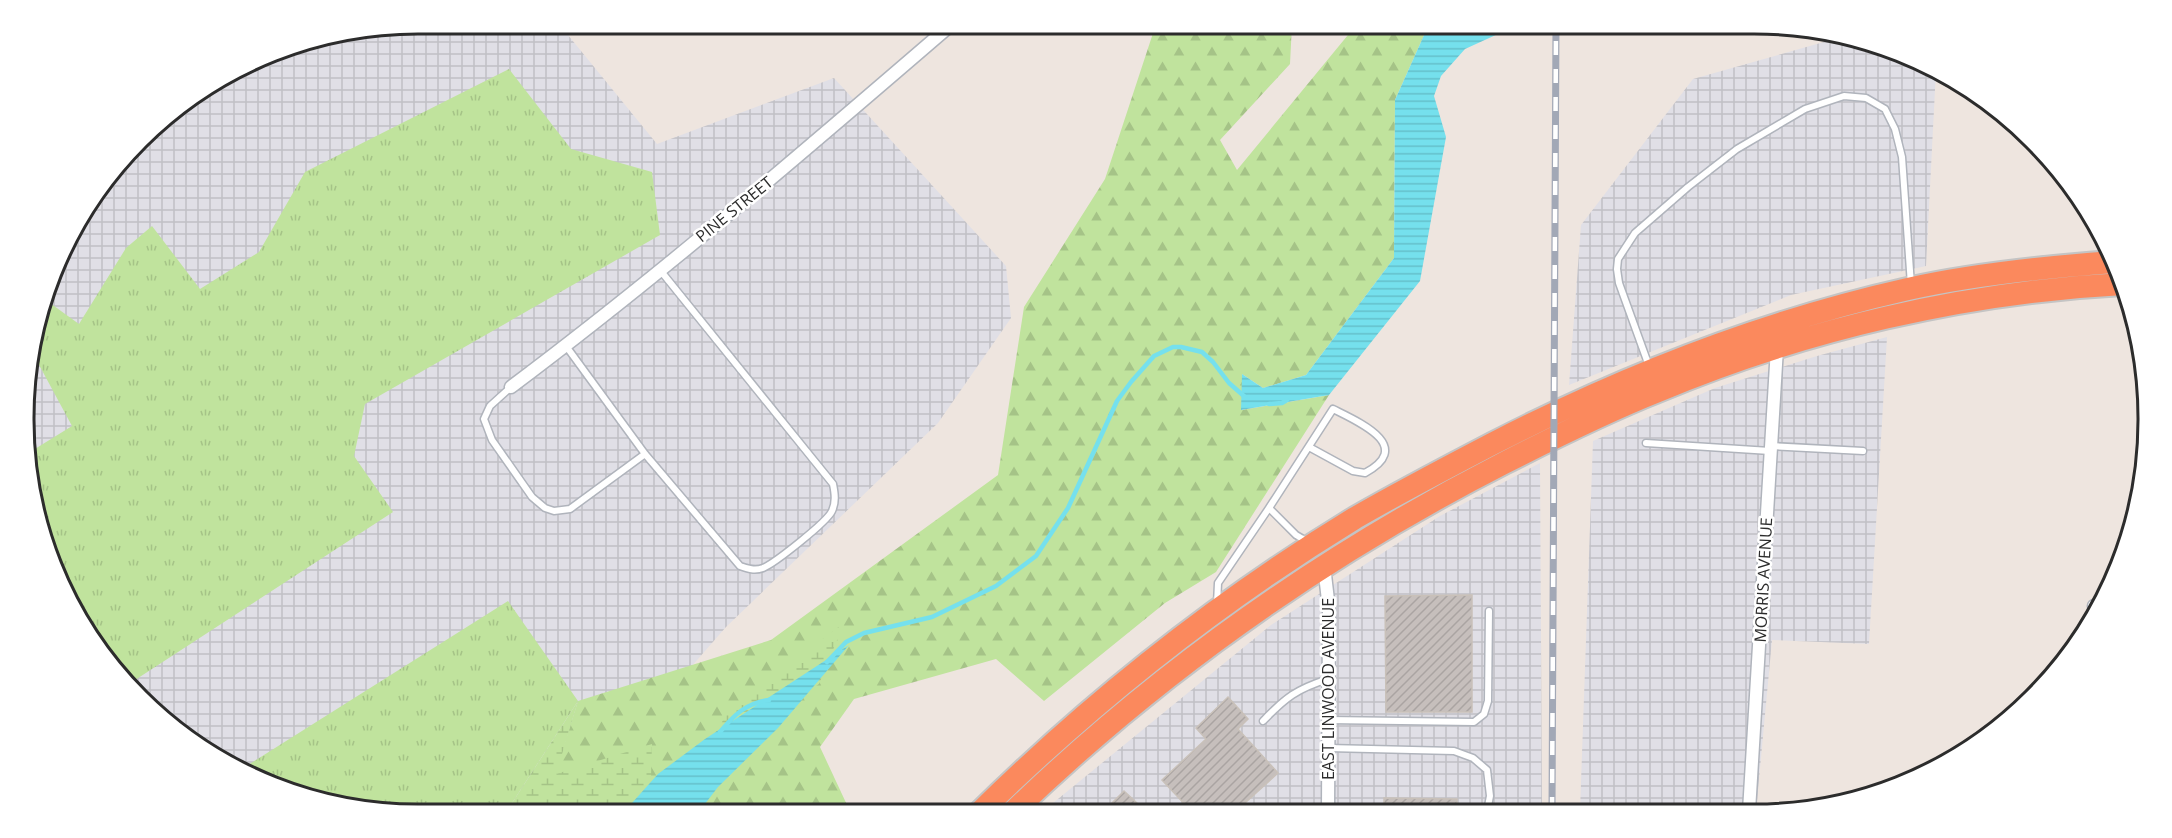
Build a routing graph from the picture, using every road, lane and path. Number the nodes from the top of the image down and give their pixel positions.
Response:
1 (940, 34) edge
2 (2104, 263) edge
3 (659, 270) junction
4 (2113, 285) edge
5 (1911, 288) junction
6 (566, 346) junction
7 (1777, 348) junction
8 (1650, 369) junction
9 (511, 387) joint
10 (1646, 443) dead end
11 (1309, 447) junction
12 (1771, 448) junction
13 (1863, 451) dead end
14 (645, 454) junction
15 (1269, 508) junction
16 (1313, 546) junction
17 (1324, 566) junction
18 (1217, 611) junction
19 (1489, 611) dead end
20 (1329, 679) junction
21 (1328, 720) junction
22 (1263, 721) dead end
23 (1328, 748) junction
24 (989, 804) edge
25 (1021, 804) edge
26 (1328, 804) edge
27 (1488, 804) edge
28 (1749, 804) edge

1 - 3 street, PINE STREET
2 - 5 highway
3 - 6 street, PINE STREET
3 - 14 lane
4 - 7 highway
5 - 8 highway
5 - 8 lane
6 - 9 street, PINE STREET
6 - 14 lane
7 - 12 street, MORRIS AVENUE
7 - 17 highway
8 - 16 highway
9 - 14 lane
10 - 12 lane
11 - 11 lane
11 - 15 lane
12 - 13 lane
12 - 28 street, MORRIS AVENUE
15 - 16 lane
15 - 18 lane
16 - 18 highway
17 - 20 street, EAST LINWOOD AVENUE
17 - 25 highway
18 - 24 highway
19 - 21 lane
20 - 21 street, EAST LINWOOD AVENUE
20 - 22 lane
21 - 23 street, EAST LINWOOD AVENUE
23 - 26 street, EAST LINWOOD AVENUE
23 - 27 lane

